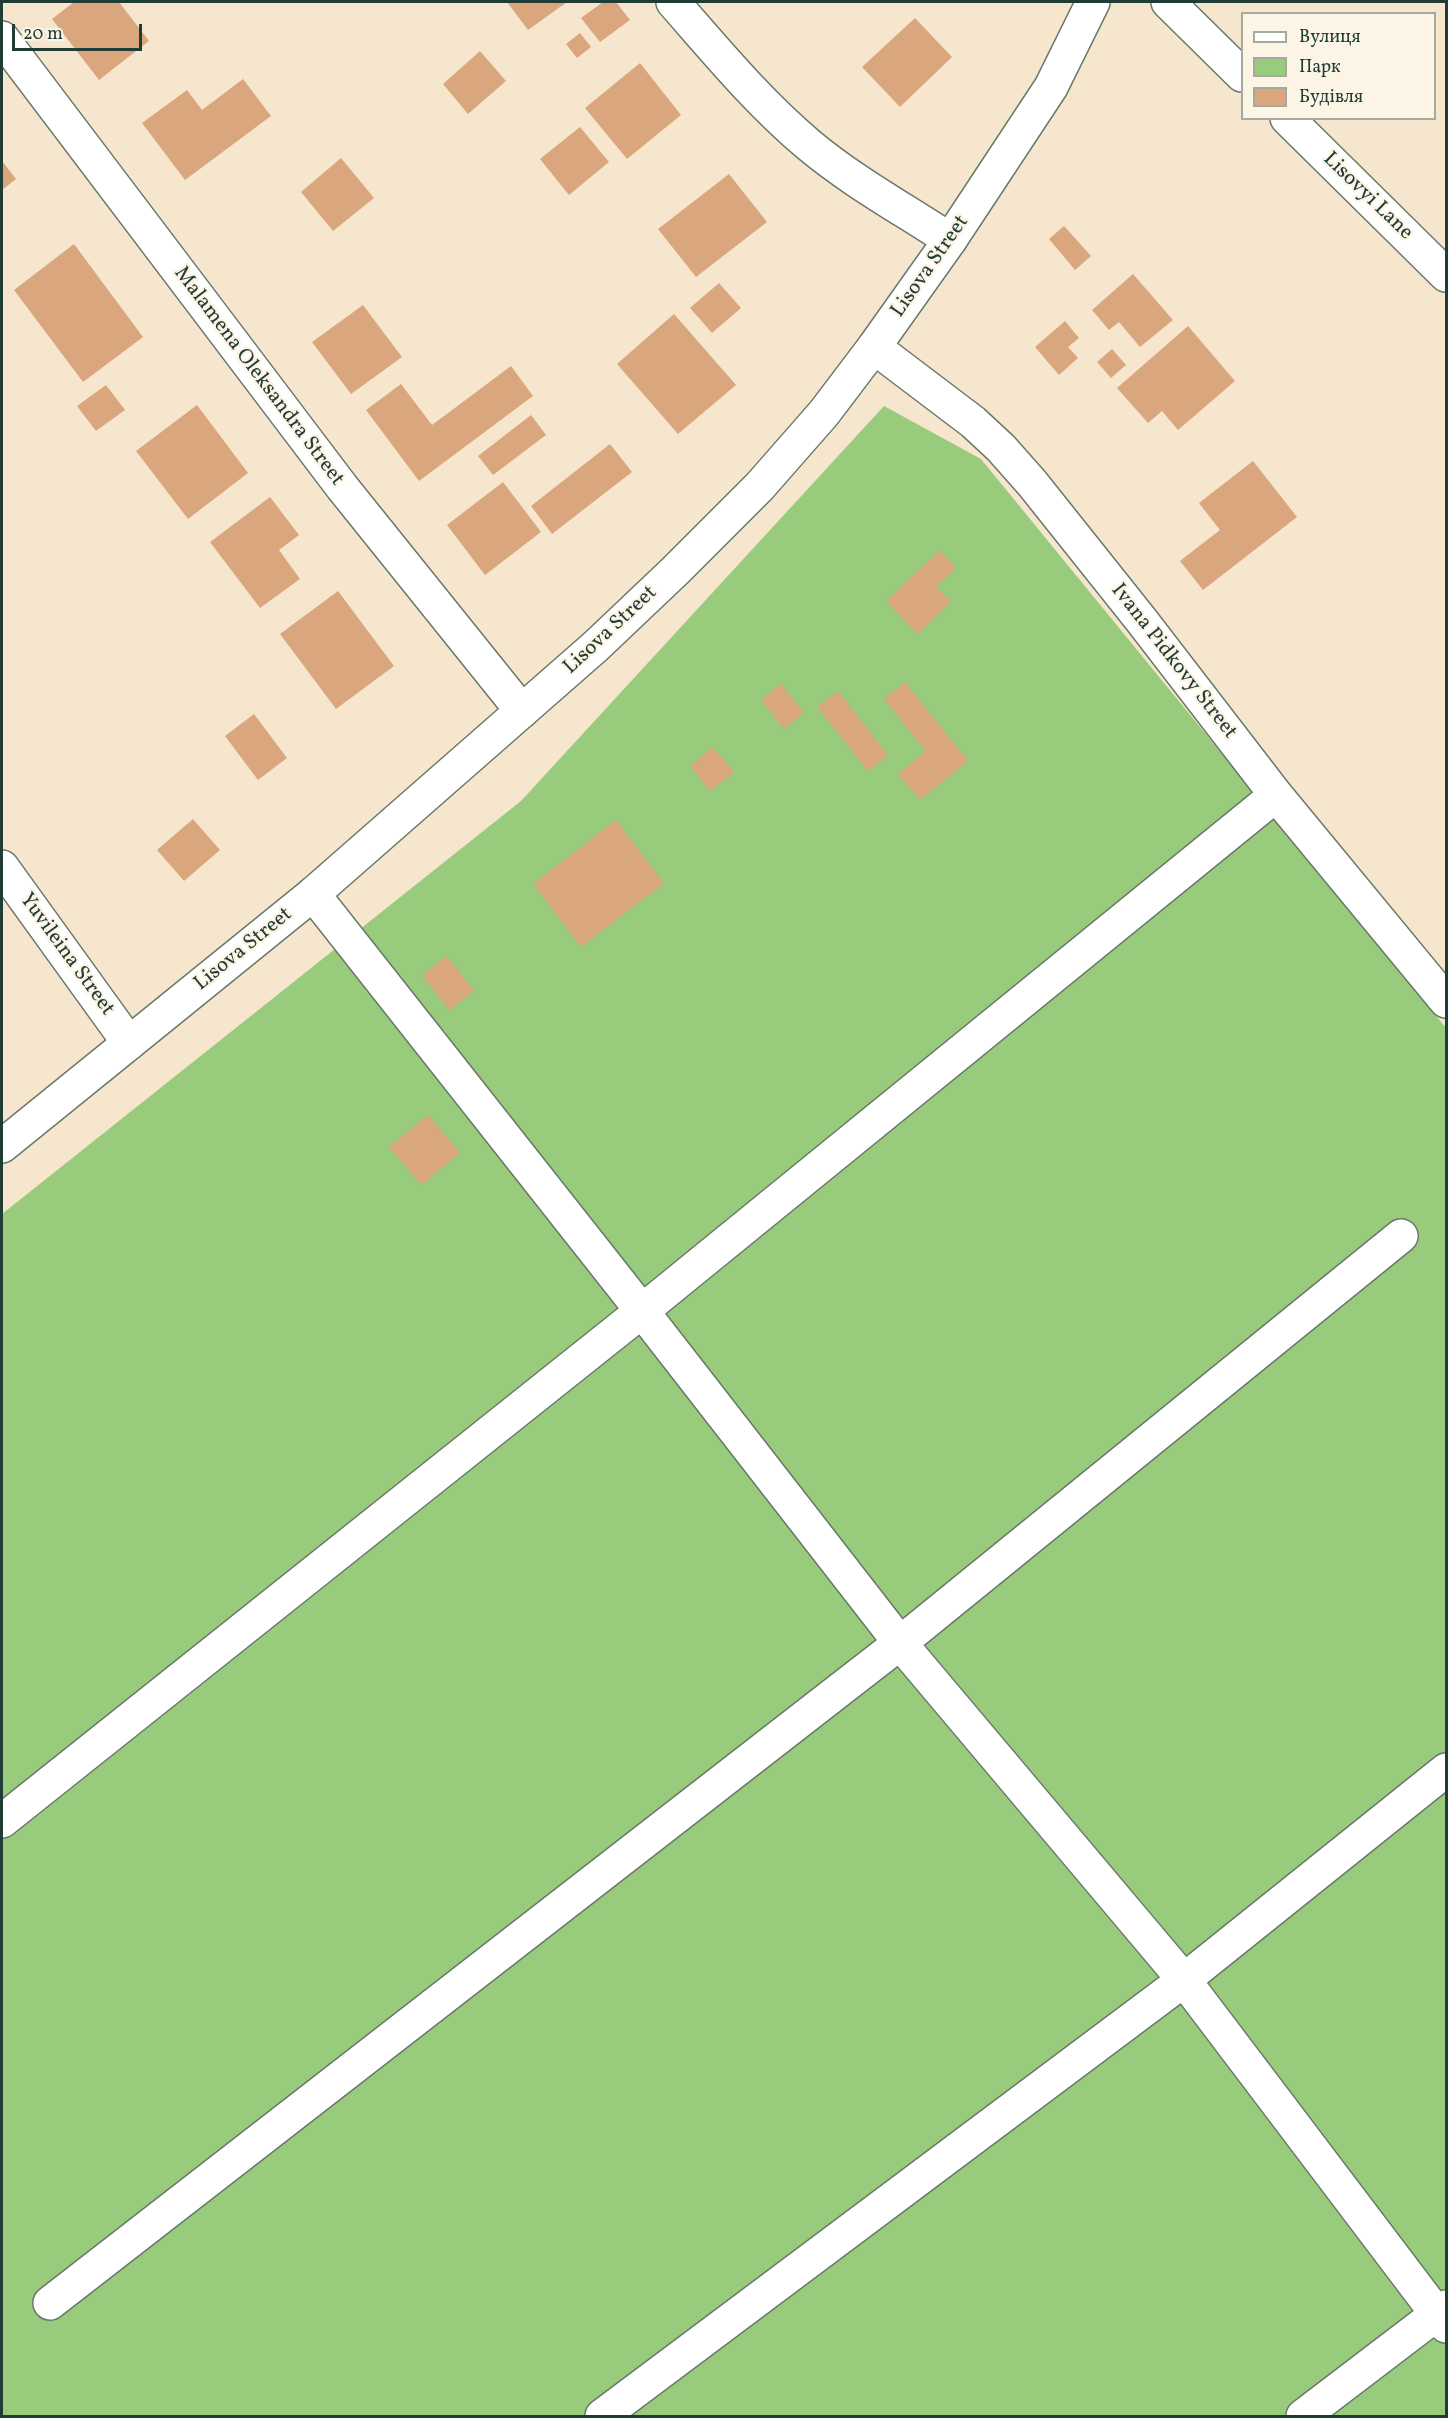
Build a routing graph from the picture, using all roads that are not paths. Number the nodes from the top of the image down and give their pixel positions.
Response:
1 (673, 2) edge
2 (1093, 2) edge
3 (1168, 2) edge
4 (2, 38) edge
5 (1241, 74) edge
6 (1289, 120) edge
7 (950, 240) junction
8 (1446, 275) edge
9 (874, 347) junction
10 (522, 711) junction
11 (1276, 795) junction
12 (2, 867) edge
13 (313, 894) junction
14 (1446, 1001) edge
15 (129, 1042) junction
16 (2, 1146) edge
17 (1401, 1236) dead end
18 (642, 1311) junction
19 (900, 1643) junction
20 (1446, 1770) edge
21 (2, 1821) edge
22 (1184, 1980) junction
23 (50, 2303) dead end
24 (1443, 2316) edge
25 (602, 2416) edge
26 (1303, 2416) edge

1 - 7 street
2 - 7 street, Lisova Street
3 - 5 street
4 - 10 street, Malamena Oleksandra Street
6 - 8 street, Lisovyi Lane
7 - 9 street, Lisova Street
9 - 10 street, Lisova Street
9 - 11 street, Ivana Pidkovy Street
10 - 13 street, Lisova Street
11 - 14 street, Ivana Pidkovy Street
11 - 18 street
12 - 15 street, Yuvileina Street
13 - 15 street, Lisova Street
13 - 18 street
15 - 16 street, Lisova Street
17 - 19 street
18 - 19 street
18 - 21 street
19 - 22 street
19 - 23 street
20 - 22 street
22 - 24 street
22 - 25 street
24 - 26 street

